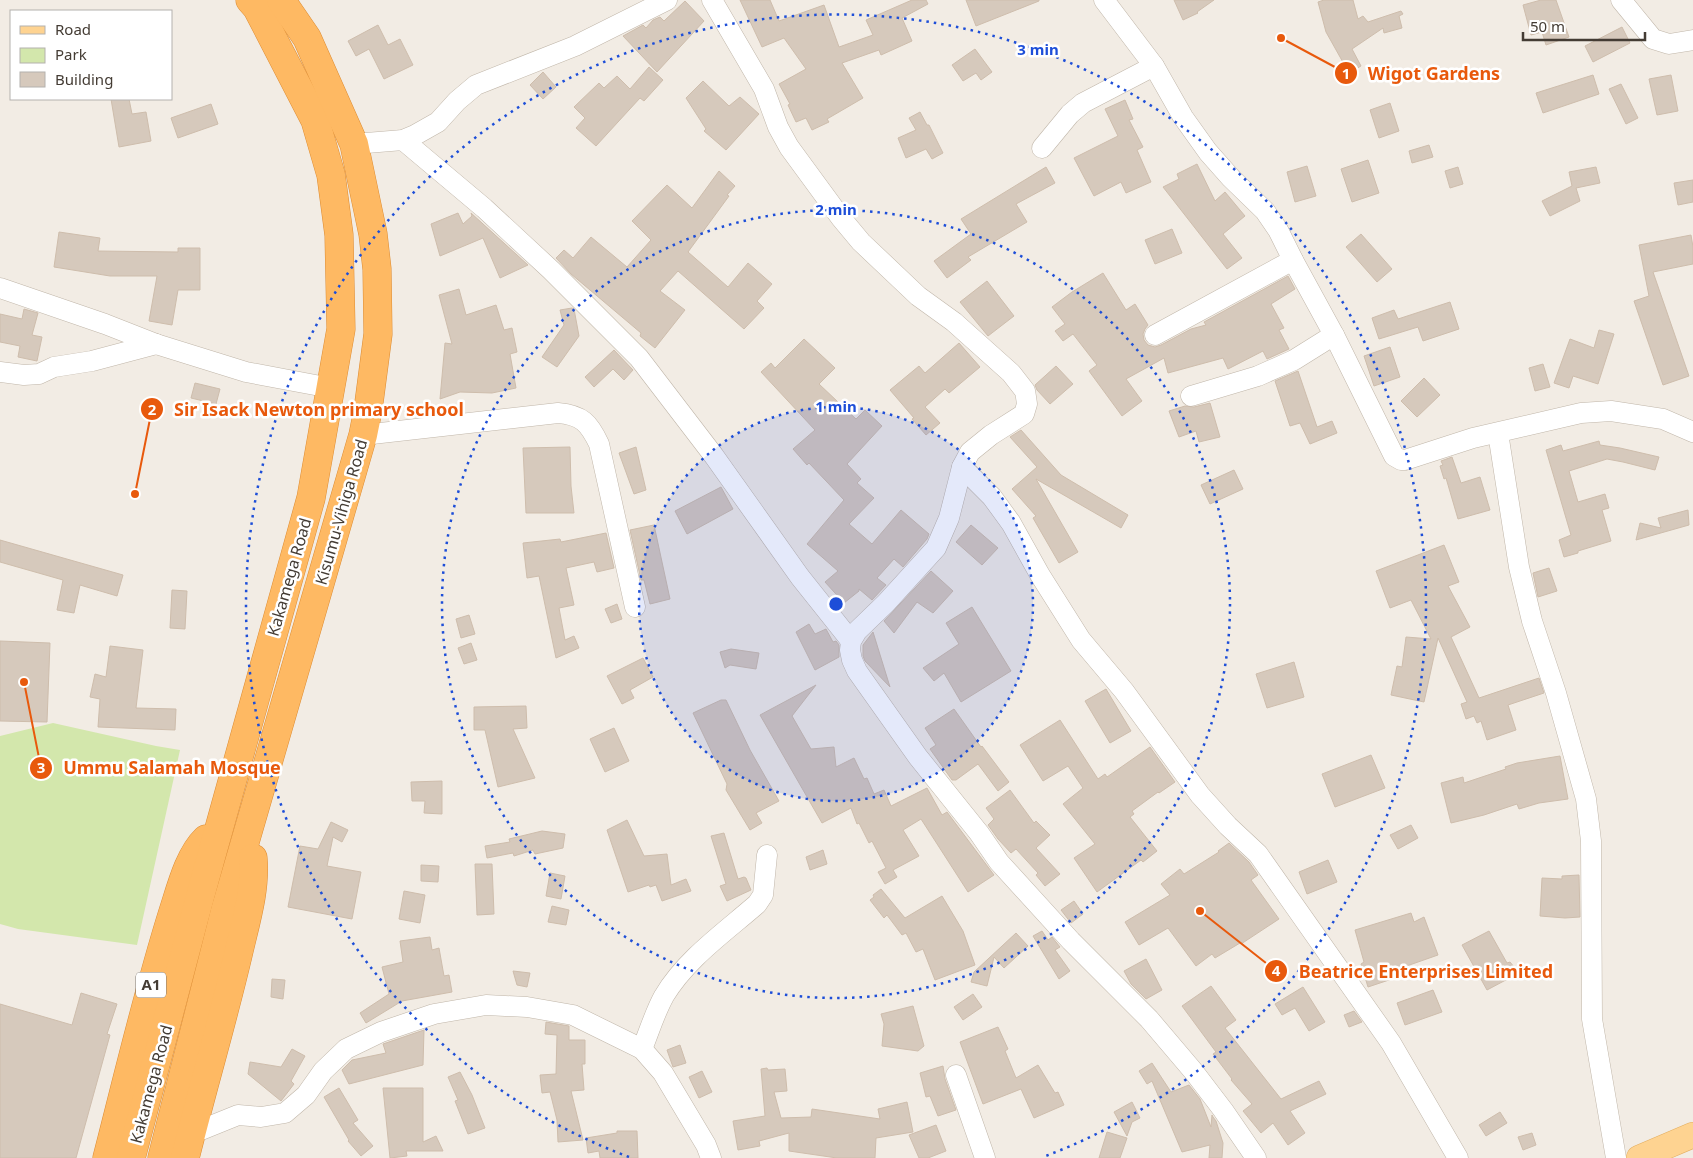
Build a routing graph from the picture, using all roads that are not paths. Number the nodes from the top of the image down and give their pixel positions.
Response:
1 (250, 0) edge
2 (281, 0) edge
3 (667, 0) edge
4 (712, 0) edge
5 (1104, 0) edge
6 (1621, 0) edge
7 (1693, 40) edge
8 (1154, 66) junction
9 (403, 140) junction
10 (354, 144) junction
11 (1042, 148) dead end
12 (1293, 260) junction
13 (0, 288) edge
14 (1155, 335) dead end
15 (1334, 335) junction
16 (156, 344) junction
17 (0, 372) edge
18 (331, 388) junction
19 (1191, 396) dead end
20 (1693, 432) edge
21 (1498, 433) junction
22 (363, 435) junction
23 (962, 467) junction
24 (635, 608) dead end
25 (851, 641) junction
26 (220, 824) junction
27 (250, 826) junction
28 (767, 855) dead end
29 (642, 1049) junction
30 (956, 1075) dead end
31 (1693, 1135) edge
32 (188, 1146) edge
33 (107, 1158) edge
34 (131, 1158) edge
35 (162, 1158) edge
36 (711, 1158) edge
37 (986, 1158) edge
38 (1256, 1158) edge
39 (1458, 1158) edge
40 (1616, 1158) edge
41 (1639, 1158) edge

1 - 18 highway, Kakamega Road / A1
2 - 10 highway, Kisumu-Vihiga Road
3 - 9 street
4 - 23 street
5 - 8 street
6 - 7 street
8 - 11 street
8 - 12 street
9 - 10 street
9 - 25 street
10 - 22 highway, Kisumu-Vihiga Road
12 - 14 street
12 - 15 street
13 - 16 street
15 - 19 street
15 - 21 street
16 - 17 street
16 - 18 street
18 - 26 highway, Kakamega Road / A1
20 - 21 street
21 - 40 street
22 - 24 street
22 - 27 highway, Kisumu-Vihiga Road
23 - 25 street
23 - 39 street
25 - 38 street
26 - 33 highway, A1
26 - 34 highway, Kakamega Road / A1
27 - 32 highway
27 - 35 highway, Kisumu-Vihiga Road
28 - 29 street
29 - 32 street
29 - 36 street
30 - 37 street
31 - 41 main road

